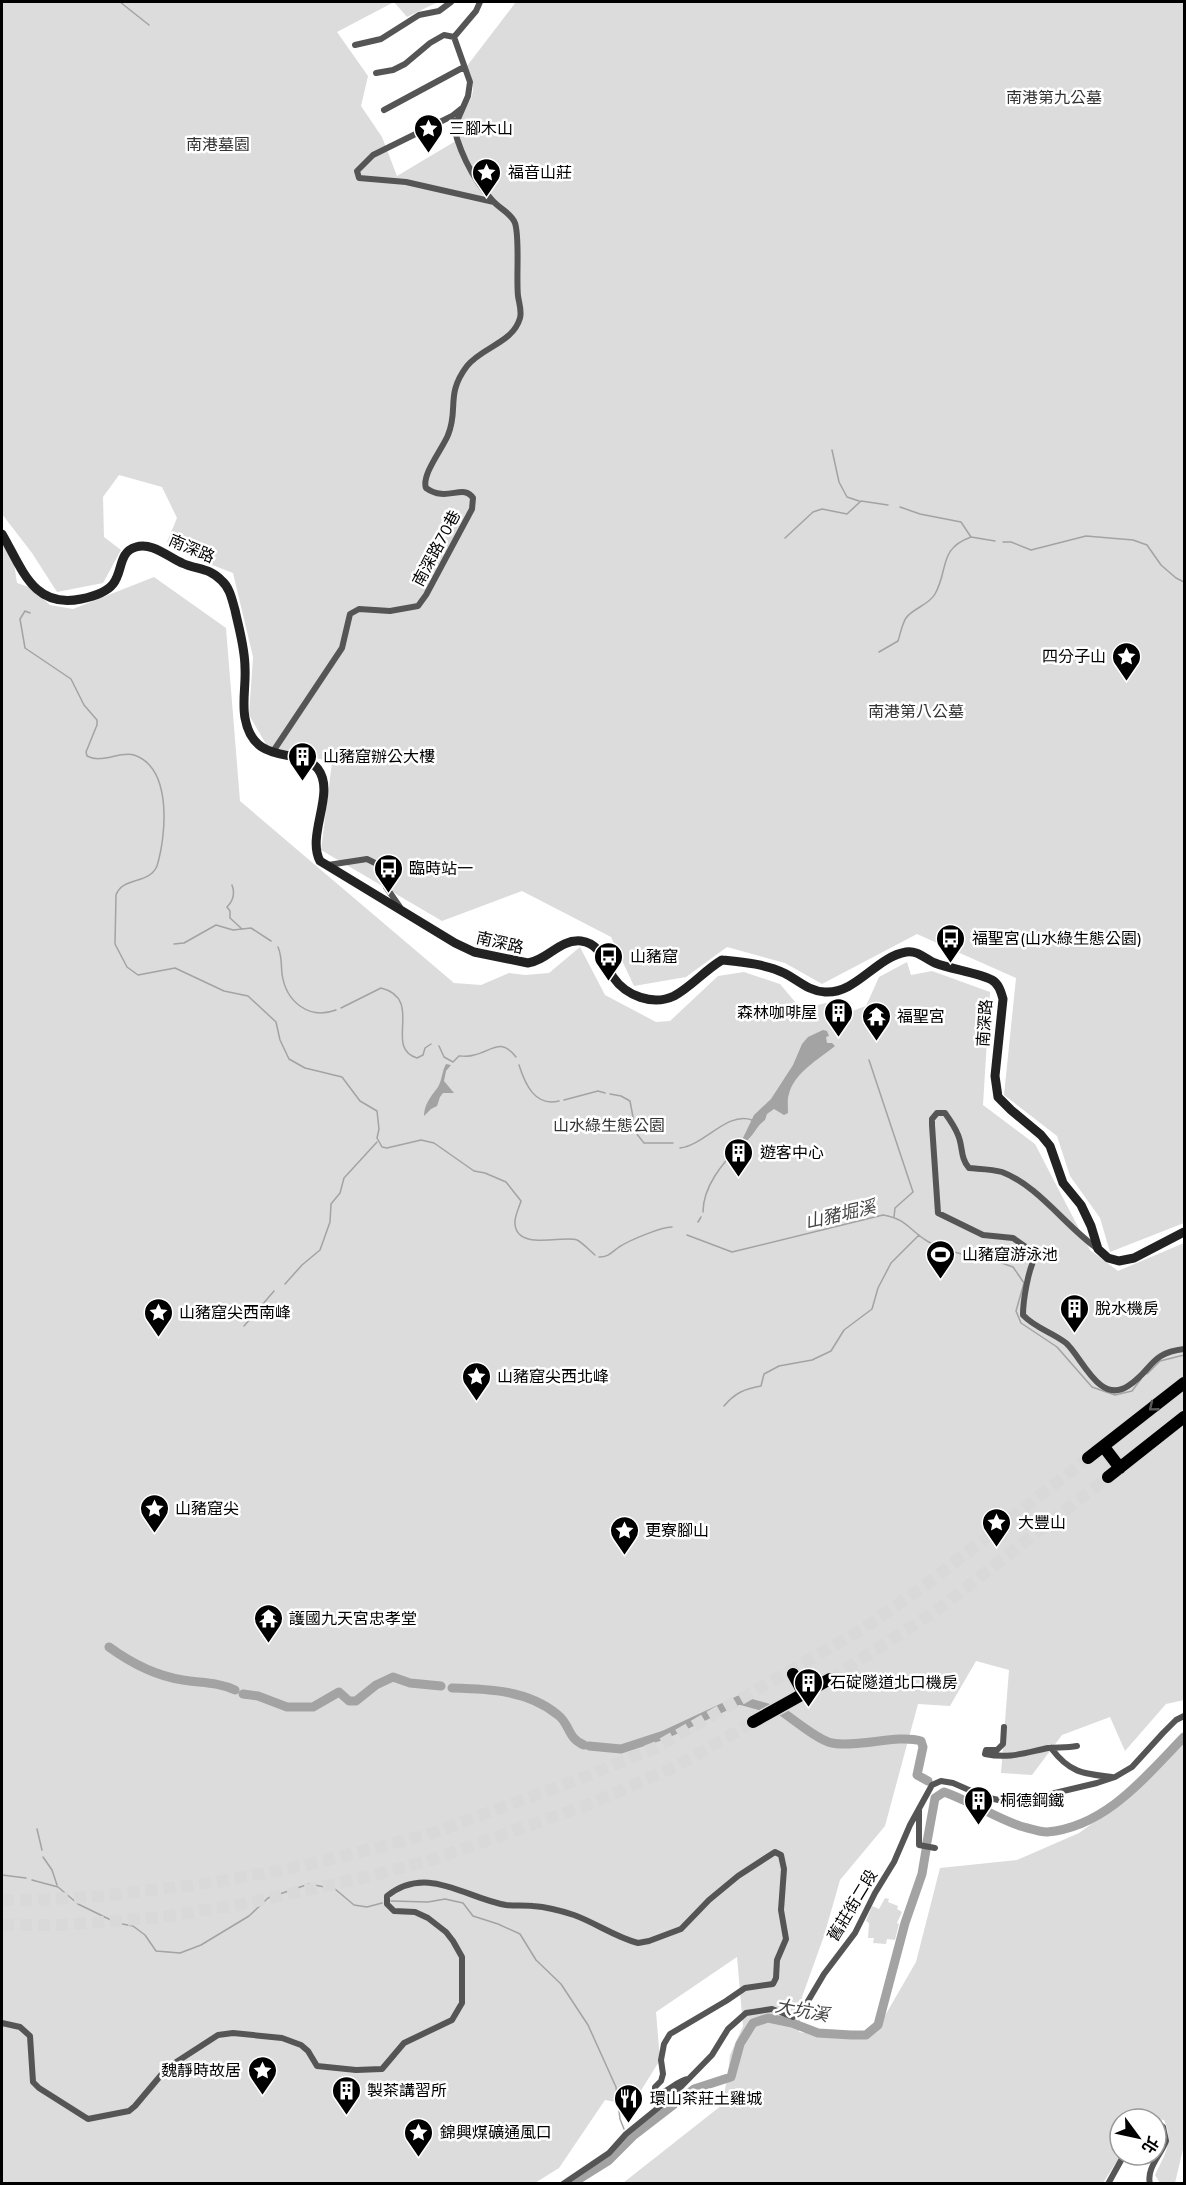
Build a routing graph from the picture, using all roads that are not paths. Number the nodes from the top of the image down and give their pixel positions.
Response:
1 (451, 2) edge
2 (480, 2) edge
3 (454, 37) junction
4 (355, 45) dead end
5 (464, 67) junction
6 (376, 73) dead end
7 (462, 108) junction
8 (384, 110) dead end
9 (452, 116) junction
10 (454, 129) junction
11 (494, 203) junction
12 (2, 534) edge
13 (272, 753) junction
14 (326, 865) junction
15 (404, 912) junction
16 (1185, 1232) edge
17 (1098, 1249) junction
18 (1185, 1349) edge
19 (1185, 1383) edge
20 (1185, 1417) edge
21 (1104, 1447) junction
22 (1088, 1458) tunnel mouth
23 (1120, 1468) junction
24 (1108, 1477) tunnel mouth
25 (793, 1674) dead end
26 (830, 1679) tunnel mouth
27 (804, 1694) junction
28 (1185, 1716) edge
29 (753, 1722) tunnel mouth
30 (1004, 1727) dead end
31 (1077, 1746) dead end
32 (1051, 1748) junction
33 (1115, 1777) junction
34 (919, 1810) junction
35 (935, 1848) dead end
36 (2, 2023) edge
37 (688, 2079) junction
38 (1117, 2167) edge
39 (1152, 2167) edge
40 (563, 2184) edge
41 (1108, 2184) edge
42 (1150, 2184) edge

1 - 4 street
2 - 3 street
3 - 5 street
3 - 6 street
5 - 7 street
5 - 8 street
7 - 9 street
7 - 10 street
9 - 10 street, 南深路70巷
9 - 11 street
10 - 11 street, 南深路70巷
11 - 13 street, 南深路70巷
12 - 13 main road, 南深路
13 - 14 main road
14 - 15 main road, 南深路
14 - 15 street
15 - 17 main road, 南深路
16 - 17 main road
17 - 18 street
19 -> 21 highway
20 - 23 highway
21 - 22 highway
21 - 23 highway
23 - 24 highway
25 - 27 highway
26 - 27 highway
27 - 29 highway
28 - 33 street, 舊莊街二段
30 - 32 street
31 - 32 street
32 - 33 street
33 - 34 street, 舊莊街二段
34 - 35 street
34 - 37 street, 舊莊街二段
36 - 37 street
37 - 40 street, 舊莊街二段
38 - 41 street
39 - 42 street

